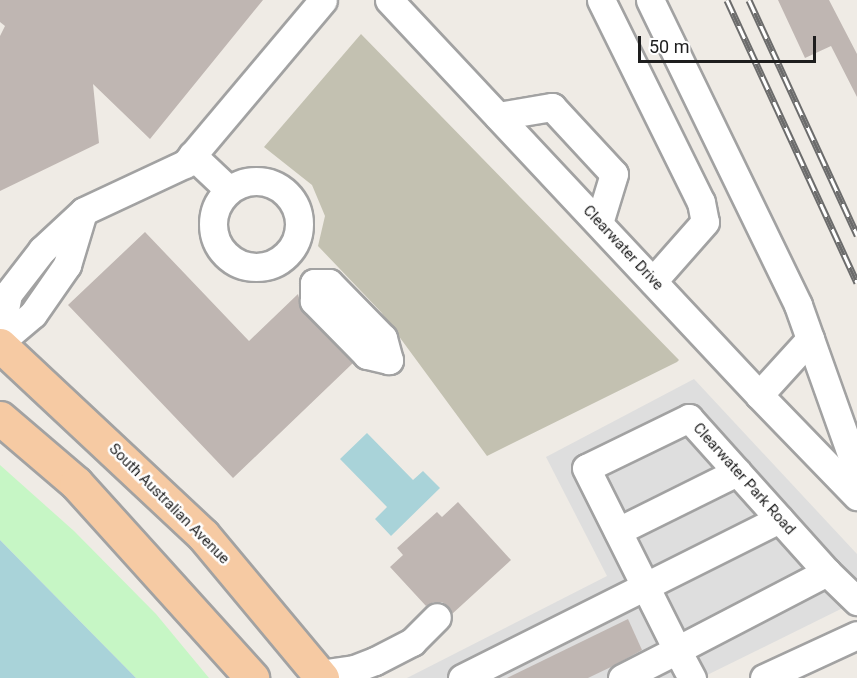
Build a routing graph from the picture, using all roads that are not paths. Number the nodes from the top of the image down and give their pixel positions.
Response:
1 (323, 0) edge
2 (389, 0) edge
3 (601, 0) edge
4 (650, 0) edge
5 (498, 116) junction
6 (192, 155) junction
7 (229, 190) junction
8 (84, 211) junction
9 (599, 223) junction
10 (289, 251) junction
11 (653, 281) junction
12 (353, 324) dead end
13 (0, 334) edge
14 (810, 339) junction
15 (0, 344) edge
16 (759, 395) junction
17 (0, 418) edge
18 (857, 471) edge
19 (737, 472) junction
20 (857, 496) edge
21 (779, 519) junction
22 (618, 531) junction
23 (827, 572) junction
24 (645, 586) junction
25 (857, 601) edge
26 (437, 617) dead end
27 (857, 635) edge
28 (677, 650) junction
29 (320, 676) edge
30 (252, 678) edge
31 (462, 678) edge
32 (622, 678) edge
33 (692, 678) edge
34 (764, 678) edge

1 - 6 street
2 - 5 street, Clearwater Drive
3 - 11 street
4 - 14 street
5 - 9 street, Clearwater Drive
5 - 9 street
6 - 7 street
6 - 8 street
7 - 10 street
7 - 10 street
8 - 13 street
8 - 15 street
9 - 11 street, Clearwater Drive
10 - 12 street
11 - 16 street, Clearwater Drive
14 - 16 street
14 - 18 street
15 - 29 main road, South Australian Avenue
16 - 20 street, Clearwater Drive
17 - 30 main road
19 - 21 street, Clearwater Park Road
19 - 22 street
19 - 22 street, Clearwater Park Road
21 - 23 street, Clearwater Park Road
21 - 24 street
22 - 24 street, Clearwater Park Road
23 - 25 street, Clearwater Park Road
23 - 28 street
24 - 28 street, Clearwater Park Road
24 - 31 street
26 - 29 street
27 - 34 street
28 - 32 street
28 - 33 street, Clearwater Park Road

